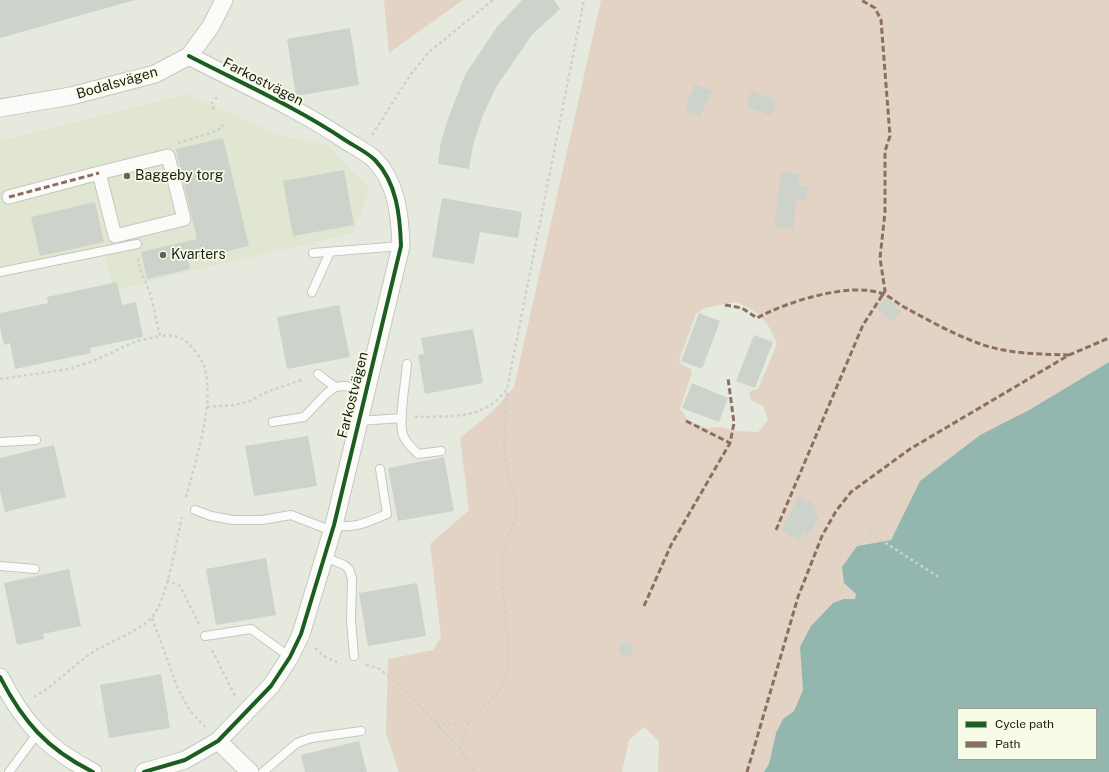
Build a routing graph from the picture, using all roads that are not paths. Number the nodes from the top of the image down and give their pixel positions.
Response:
1 (224, 0) edge
2 (189, 56) junction
3 (0, 108) edge
4 (100, 173) junction
5 (8, 197) dead end
6 (137, 244) road end
7 (401, 246) junction
8 (330, 252) junction
9 (313, 253) dead end
10 (0, 272) edge
11 (312, 292) dead end
12 (407, 364) dead end
13 (318, 374) road end
14 (335, 387) junction
15 (365, 389) junction
16 (402, 418) junction
17 (358, 421) junction
18 (273, 422) dead end
19 (36, 440) dead end
20 (0, 442) edge
21 (441, 451) dead end
22 (380, 469) dead end
23 (195, 510) dead end
24 (333, 528) junction
25 (325, 557) junction
26 (0, 566) edge
27 (35, 569) dead end
28 (205, 636) dead end
29 (354, 656) dead end
30 (290, 657) junction
31 (2, 687) edge
32 (361, 731) dead end
33 (37, 734) junction
34 (218, 741) junction
35 (9, 772) edge
36 (93, 772) edge
37 (144, 772) edge
38 (250, 772) edge
39 (263, 772) edge

1 - 2 street, Bodalsvägen
2 - 3 street, Bodalsvägen
2 - 7 street, Farkostvägen
4 - 4 street
4 - 5 street
6 - 10 lane
7 - 8 lane
7 - 15 street, Farkostvägen
8 - 9 lane
8 - 11 lane
12 - 16 lane
13 - 14 lane
14 - 15 lane
14 - 18 lane
15 - 17 street, Farkostvägen
16 - 17 lane
16 - 21 lane
17 - 24 street, Farkostvägen
19 - 20 lane
22 - 24 lane
23 - 24 lane
24 - 25 street, Farkostvägen
25 - 29 lane
25 - 30 street, Farkostvägen
26 - 27 lane
28 - 30 lane
30 - 34 street, Farkostvägen
31 - 33 street
32 - 39 lane
33 - 35 lane
33 - 36 street
34 - 37 street, Farkostvägen
34 - 38 street

